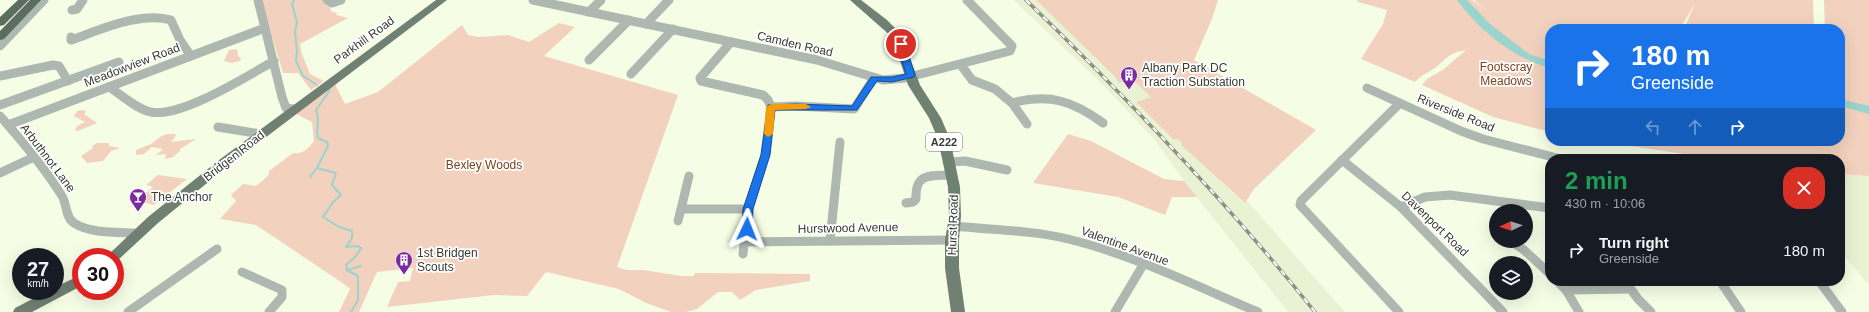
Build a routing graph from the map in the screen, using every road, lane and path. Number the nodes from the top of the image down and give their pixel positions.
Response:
1 (18, 0) edge
2 (24, 0) edge
3 (44, 0) edge
4 (258, 0) edge
5 (327, 0) edge
6 (341, 0) edge
7 (442, 0) edge
8 (533, 0) edge
9 (601, 0) edge
10 (669, 0) edge
11 (855, 0) edge
12 (967, 0) edge
13 (35, 5) edge
14 (43, 10) dead end
15 (589, 12) junction
16 (629, 20) junction
17 (0, 23) edge
18 (646, 24) junction
19 (265, 28) junction
20 (673, 29) junction
21 (0, 37) edge
22 (71, 40) dead end
23 (731, 42) junction
24 (0, 46) edge
25 (191, 56) junction
26 (589, 60) dead end
27 (274, 61) junction
28 (119, 62) dead end
29 (961, 65) junction
30 (631, 74) dead end
31 (911, 75) junction
32 (0, 76) edge
33 (874, 78) junction
34 (68, 81) junction
35 (109, 87) junction
36 (321, 88) joint
37 (1366, 88) dead end
38 (1012, 103) junction
39 (1400, 103) junction
40 (0, 105) edge
41 (771, 107) junction
42 (293, 109) junction
43 (0, 116) edge
44 (229, 121) dead end
45 (1103, 123) dead end
46 (1027, 124) dead end
47 (8, 125) junction
48 (262, 134) junction
49 (840, 142) dead end
50 (1545, 155) edge
51 (34, 157) junction
52 (1342, 160) junction
53 (949, 162) junction
54 (1008, 170) dead end
55 (0, 173) edge
56 (952, 175) junction
57 (689, 176) dead end
58 (906, 203) dead end
59 (1401, 207) junction
60 (1545, 207) edge
61 (681, 209) junction
62 (748, 209) junction
63 (678, 221) dead end
64 (954, 226) junction
65 (137, 233) junction
66 (952, 240) junction
67 (830, 241) junction
68 (745, 242) junction
69 (122, 248) edge
70 (1520, 248) edge
71 (217, 249) dead end
72 (743, 254) dead end
73 (1143, 265) junction
74 (1545, 269) edge
75 (242, 272) dead end
76 (72, 285) edge
77 (1562, 286) edge
78 (1616, 286) edge
79 (1629, 286) edge
80 (1723, 286) edge
81 (1823, 286) edge
82 (1566, 290) junction
83 (20, 312) edge
84 (128, 312) edge
85 (269, 312) edge
86 (958, 312) edge
87 (1115, 312) edge
88 (1258, 312) edge
89 (1400, 312) edge
90 (1503, 312) edge
91 (1579, 312) edge
92 (1651, 312) edge
93 (1741, 312) edge
94 (1842, 312) edge

1 - 17 highway
2 - 17 highway
3 - 13 street
4 - 19 street
5 - 6 street
7 - 36 main road, Parkhill Road
8 - 15 street, Camden Road
9 - 15 street
10 - 18 street
11 - 31 main road, Hurst Road / A222
12 - 29 street, Camden Road
13 - 14 street
13 - 21 highway
13 - 24 street
15 - 16 street, Camden Road
16 - 18 street, Camden Road
16 - 26 street
18 - 20 street, Camden Road
19 - 25 street, Meadowview Road
19 - 27 street
20 - 23 street, Camden Road
20 - 30 street
22 - 25 street
23 - 33 street, Camden Road
23 - 41 street
25 - 35 street, Meadowview Road
27 - 35 street
27 - 42 street
28 - 34 street
29 - 31 street, Camden Road
29 - 38 street
31 - 33 street, Camden Road
31 - 53 main road, Hurst Road / A222
32 - 34 street
33 - 41 street
34 - 40 street
35 - 47 street, Meadowview Road
36 - 42 main road, Bridgen Road
37 - 39 street, Riverside Road
38 - 45 street
38 - 46 street
39 - 50 street, Riverside Road
39 - 52 street
41 - 62 street
42 - 48 main road, Bridgen Road
43 - 47 street, Arbuthnot Lane
44 - 48 street
47 - 51 street, Arbuthnot Lane
48 - 65 main road, Bridgen Road
49 - 67 street
51 - 55 street
51 - 65 street, Arbuthnot Lane
52 - 59 street, Davenport Road
52 - 89 street
53 - 54 street
53 - 56 main road, Hurst Road / A222
56 - 58 street
56 - 64 main road, Hurst Road / A222
57 - 61 street
59 - 60 street
59 - 90 street, Davenport Road
61 - 62 street
61 - 63 street
62 - 68 street
64 - 66 main road, Hurst Road / A222
64 - 73 street, Valentine Avenue
65 - 69 main road, Bridgen Road
66 - 67 street, Hurstwood Avenue
66 - 86 main road, Hurst Road / A222
67 - 68 street, Hurstwood Avenue
68 - 72 street
70 - 74 street
71 - 84 street
73 - 87 street
73 - 88 street, Valentine Avenue
75 - 85 street
76 - 83 main road
77 - 82 street
78 - 82 street
79 - 92 street
80 - 93 street
81 - 94 street
82 - 91 street

